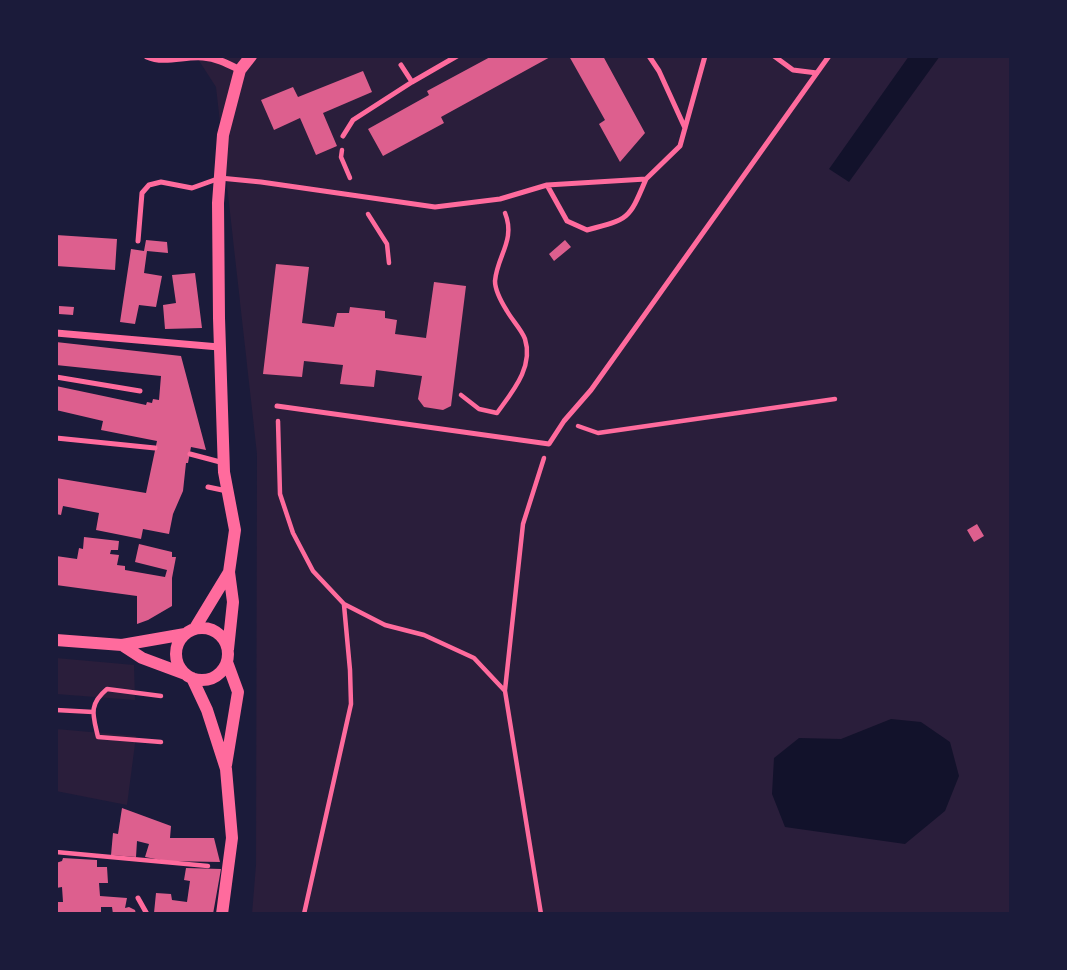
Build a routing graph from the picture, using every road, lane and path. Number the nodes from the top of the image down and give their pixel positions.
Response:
1 (148, 56) edge
2 (251, 56) edge
3 (457, 56) edge
4 (649, 56) edge
5 (705, 56) edge
6 (774, 56) edge
7 (829, 56) edge
8 (401, 65) dead end
9 (240, 70) junction
10 (817, 74) junction
11 (412, 82) junction
12 (685, 128) junction
13 (343, 136) dead end
14 (219, 178) junction
15 (646, 179) junction
16 (547, 185) junction
17 (500, 199) junction
18 (138, 241) dead end
19 (56, 333) edge
20 (219, 347) junction
21 (56, 377) edge
22 (140, 391) dead end
23 (461, 395) dead end
24 (835, 399) dead end
25 (277, 407) joint
26 (564, 421) junction
27 (56, 438) edge
28 (548, 444) junction
29 (155, 448) dead end
30 (190, 454) dead end
31 (224, 463) junction
32 (208, 487) dead end
33 (227, 491) junction
34 (229, 572) junction
35 (344, 604) junction
36 (190, 631) junction
37 (56, 640) edge
38 (122, 645) junction
39 (228, 655) junction
40 (188, 676) junction
41 (505, 691) junction
42 (161, 695) dead end
43 (56, 710) edge
44 (93, 712) junction
45 (161, 742) dead end
46 (226, 769) junction
47 (56, 852) edge
48 (228, 868) junction
49 (138, 898) dead end
50 (147, 914) edge
51 (222, 914) edge
52 (304, 914) edge
53 (541, 914) edge

1 - 9 street
2 - 9 street
3 - 11 lane
4 - 12 lane
5 - 12 lane
6 - 10 lane
7 - 10 lane
8 - 11 lane
9 - 14 street
10 - 26 lane
11 - 13 lane
12 - 15 lane
14 - 17 lane
14 - 18 lane
14 - 20 street
15 - 16 lane
15 - 16 lane
16 - 17 lane
17 - 23 path
19 - 20 street
20 - 31 street
21 - 22 lane
24 - 26 path
25 - 28 lane
25 - 35 path
26 - 28 lane
27 - 29 lane
28 - 41 path
30 - 31 lane
31 - 33 street
32 - 33 lane
33 - 34 street
34 - 36 street
34 - 39 street
35 - 41 path
35 - 52 path
36 - 38 street
36 - 39 street
36 - 40 street
37 - 38 street
38 - 40 street
39 - 40 street
39 - 46 street
40 - 46 street
41 - 53 path
42 - 44 path
43 - 44 path
44 - 45 path
46 - 48 street
47 - 48 path
48 - 51 street
49 - 50 lane

